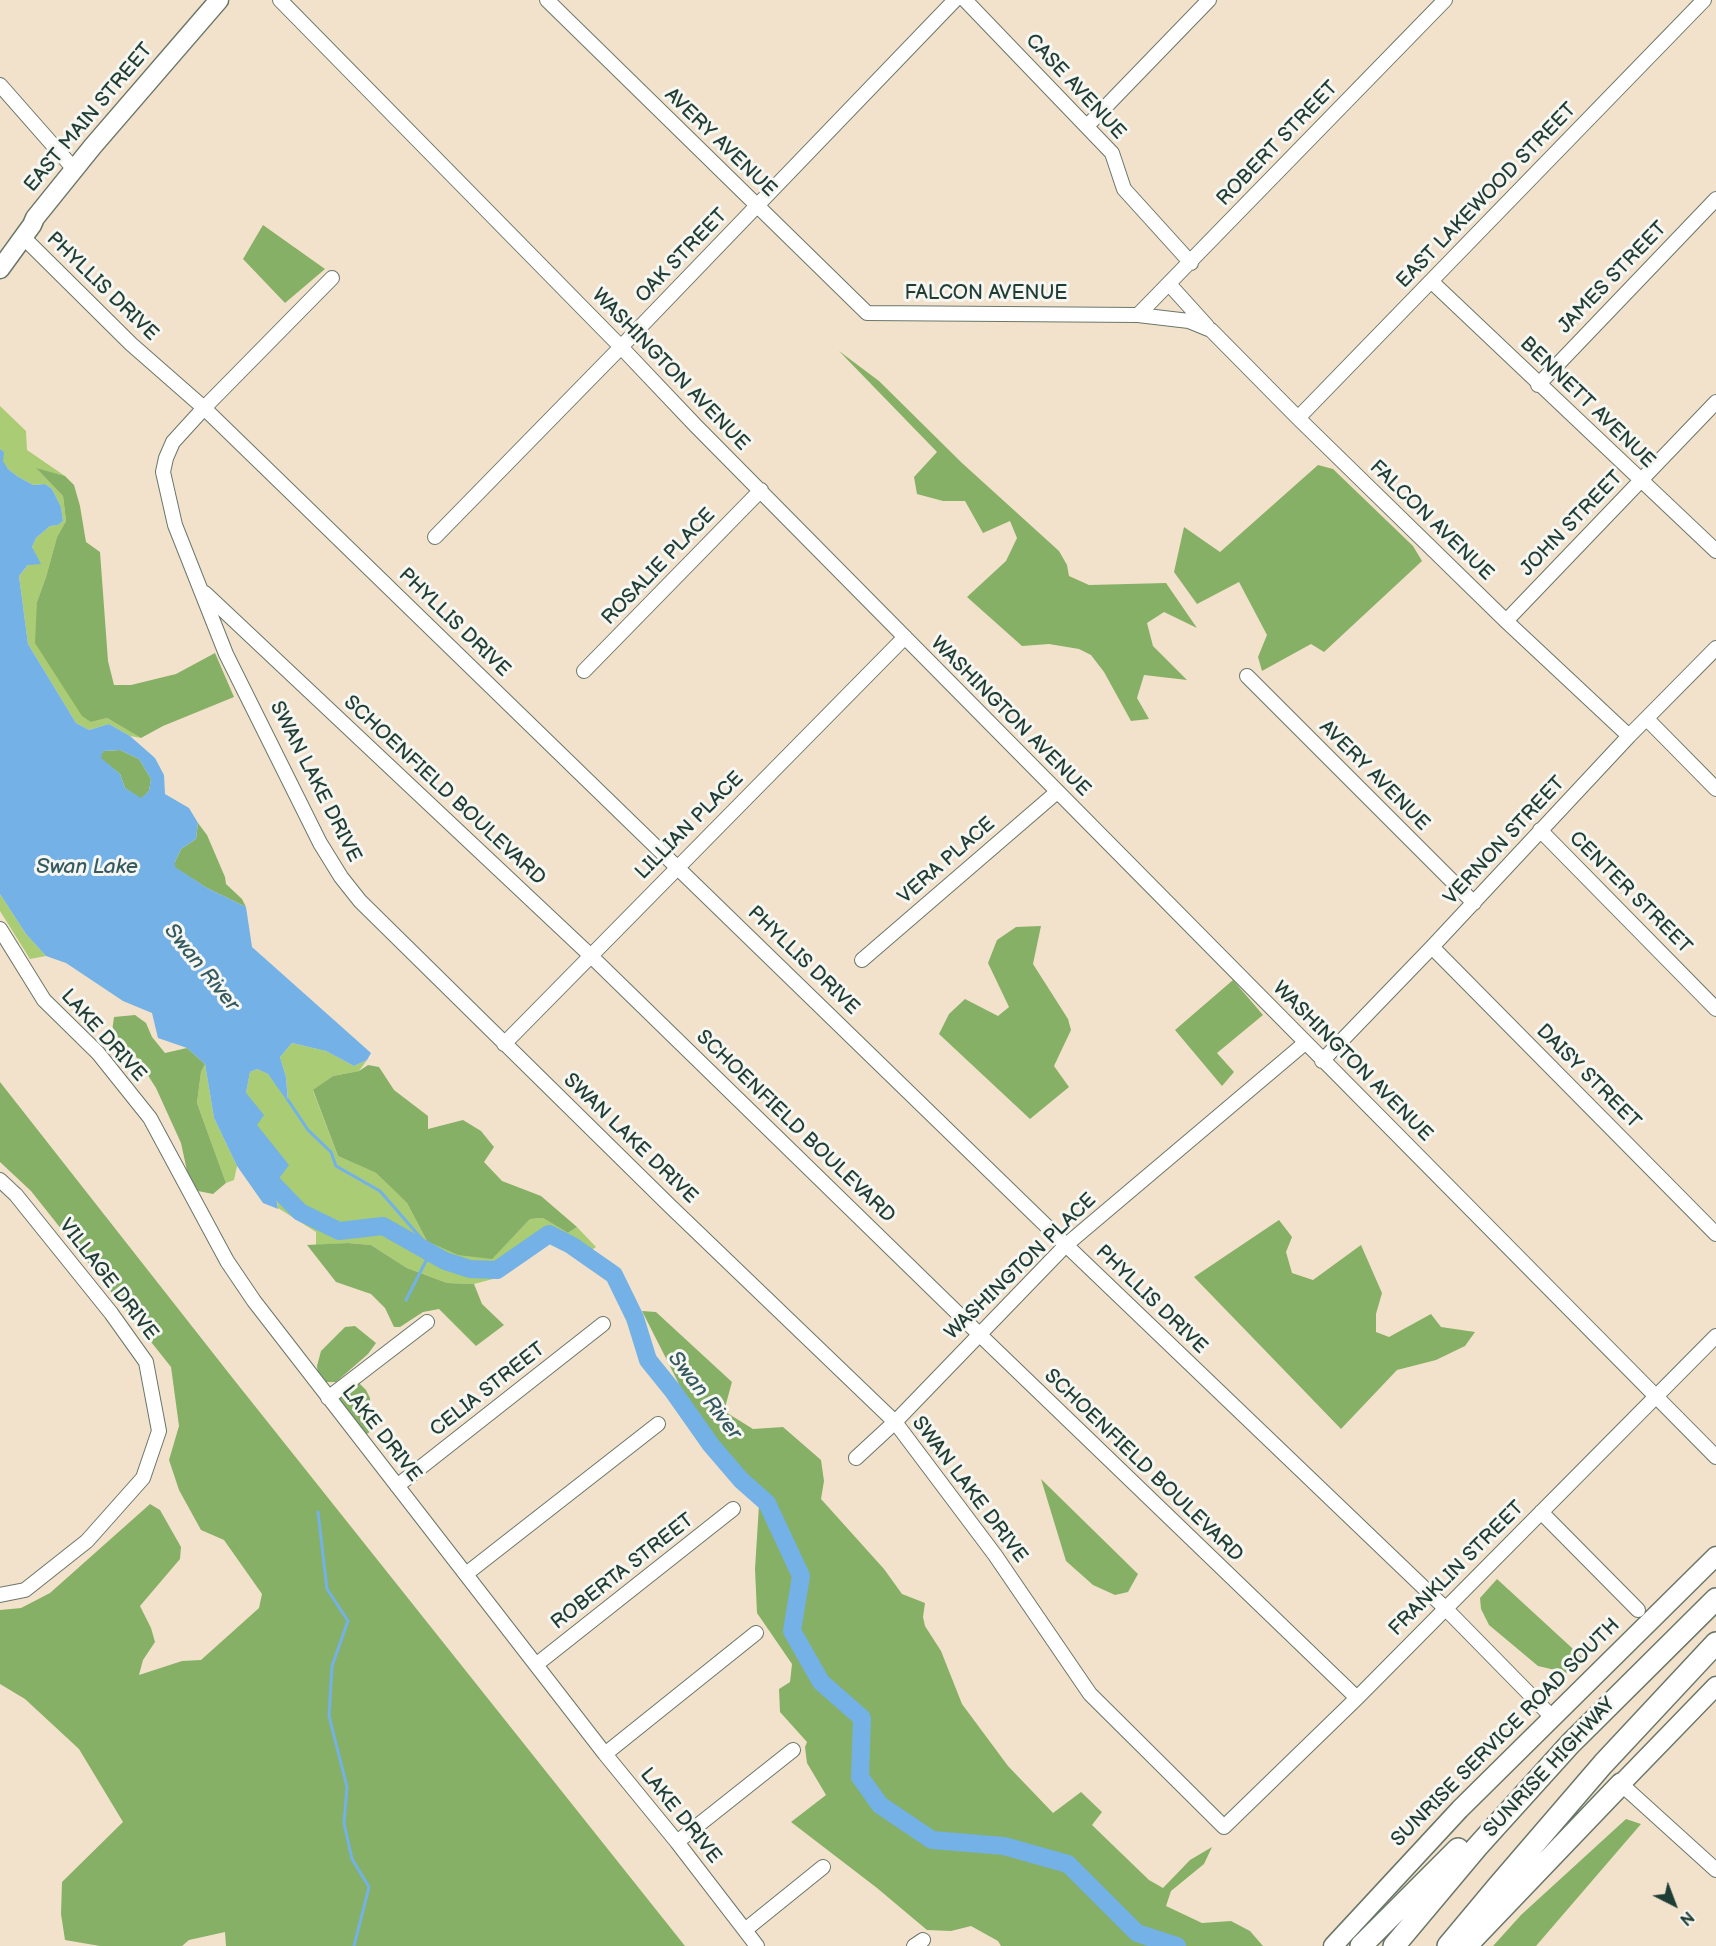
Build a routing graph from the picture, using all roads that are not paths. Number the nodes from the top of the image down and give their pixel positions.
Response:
1 (219, 0) edge
2 (280, 0) edge
3 (547, 0) edge
4 (955, 0) edge
5 (965, 0) edge
6 (1209, 0) edge
7 (1445, 0) edge
8 (1704, 0) edge
9 (0, 85) edge
10 (1088, 125) junction
11 (74, 169) junction
12 (1716, 199) edge
13 (757, 207) junction
14 (23, 237) junction
15 (1191, 262) junction
16 (0, 269) edge
17 (332, 278) dead end
18 (1432, 282) junction
19 (1168, 284) junction
20 (867, 313) joint
21 (1138, 315) junction
22 (1211, 330) junction
23 (621, 347) junction
24 (1538, 385) junction
25 (1716, 402) edge
26 (204, 408) junction
27 (1298, 418) junction
28 (1640, 480) junction
29 (761, 490) junction
30 (435, 537) dead end
31 (1716, 551) edge
32 (201, 589) junction
33 (1506, 621) junction
34 (905, 637) junction
35 (1716, 648) edge
36 (584, 671) dead end
37 (1246, 676) dead end
38 (1647, 719) junction
39 (1629, 736) junction
40 (1716, 789) edge
41 (1057, 792) junction
42 (1540, 830) junction
43 (677, 866) junction
44 (1474, 903) junction
45 (0, 929) edge
46 (1432, 947) junction
47 (591, 956) junction
48 (862, 960) dead end
49 (1716, 1009) edge
50 (1305, 1043) junction
51 (504, 1044) junction
52 (1322, 1060) junction
53 (0, 1180) edge
54 (1716, 1234) edge
55 (1066, 1245) junction
56 (427, 1322) dead end
57 (603, 1324) dead end
58 (979, 1334) junction
59 (1716, 1336) edge
60 (1656, 1396) junction
61 (328, 1398) junction
62 (895, 1422) junction
63 (658, 1424) dead end
64 (1716, 1457) edge
65 (856, 1458) dead end
66 (397, 1486) junction
67 (733, 1509) dead end
68 (1541, 1512) junction
69 (1716, 1556) edge
70 (466, 1574) junction
71 (0, 1595) edge
72 (1716, 1599) edge
73 (1445, 1608) junction
74 (1638, 1610) dead end
75 (756, 1633) dead end
76 (1716, 1643) edge
77 (537, 1665) junction
78 (1716, 1686) edge
79 (1357, 1698) junction
80 (1552, 1717) junction
81 (1569, 1744) junction
82 (792, 1750) dead end
83 (605, 1754) junction
84 (1621, 1784) junction
85 (1224, 1827) joint
86 (676, 1842) junction
87 (823, 1868) dead end
88 (1716, 1870) edge
89 (745, 1930) junction
90 (757, 1946) edge
91 (1333, 1946) edge
92 (1361, 1946) edge
93 (1394, 1946) edge
94 (1448, 1946) edge
95 (1466, 1946) edge

1 - 11 main road, EAST MAIN STREET
2 - 23 street, WASHINGTON AVENUE
3 - 13 street, AVERY AVENUE
4 - 13 street, OAK STREET
5 - 10 street, CASE AVENUE
6 - 10 street
7 - 15 street, ROBERT STREET
8 - 18 street, EAST LAKEWOOD STREET
9 - 11 street
10 - 15 street, CASE AVENUE
11 - 14 main road, EAST MAIN STREET
12 - 24 street, JAMES STREET
13 - 20 street, AVERY AVENUE
13 - 23 street, OAK STREET
14 - 16 main road, EAST MAIN STREET
14 - 26 street, PHYLLIS DRIVE
15 - 19 street, ROBERT STREET
17 - 26 street, SWAN LAKE DRIVE
18 - 24 street, BENNETT AVENUE
18 - 27 street, EAST LAKEWOOD STREET
19 - 21 street, ROBERT STREET
19 - 22 street, FALCON AVENUE
20 - 21 street, FALCON AVENUE
21 - 22 street, FALCON AVENUE
22 - 27 street, FALCON AVENUE
23 - 29 street, WASHINGTON AVENUE
23 - 30 street, OAK STREET
24 - 28 street, BENNETT AVENUE
25 - 28 street, JOHN STREET
26 - 32 street, SWAN LAKE DRIVE
26 - 43 street, PHYLLIS DRIVE
27 - 33 street, FALCON AVENUE
28 - 31 street, BENNETT AVENUE
28 - 33 street, JOHN STREET
29 - 34 street, WASHINGTON AVENUE
29 - 36 street, ROSALIE PLACE
32 - 47 street, SCHOENFIELD BOULEVARD
32 - 51 street, SWAN LAKE DRIVE
33 - 39 street, FALCON AVENUE
34 - 41 street, WASHINGTON AVENUE
34 - 43 street, LILLIAN PLACE
35 - 38 street, VERNON STREET
37 - 44 street, AVERY AVENUE
38 - 39 street, VERNON STREET
38 - 40 street
39 - 42 street, VERNON STREET
41 - 48 street, VERA PLACE
41 - 50 street, WASHINGTON AVENUE
42 - 44 street, VERNON STREET
42 - 49 street, CENTER STREET
43 - 47 street, LILLIAN PLACE
43 - 55 street, PHYLLIS DRIVE
44 - 46 street, VERNON STREET
45 - 61 street, LAKE DRIVE
46 - 52 street, VERNON STREET
46 - 54 street, DAISY STREET
47 - 51 street, LILLIAN PLACE
47 - 58 street, SCHOENFIELD BOULEVARD
50 - 52 street, WASHINGTON AVENUE
50 - 55 street, WASHINGTON PLACE
51 - 62 street, SWAN LAKE DRIVE
52 - 60 street, WASHINGTON AVENUE
53 - 71 street, VILLAGE DRIVE
55 - 58 street, WASHINGTON PLACE
55 - 73 street, PHYLLIS DRIVE
56 - 61 street
57 - 66 street, CELIA STREET
58 - 62 street, WASHINGTON PLACE
58 - 79 street, SCHOENFIELD BOULEVARD
59 - 60 street, FRANKLIN STREET
60 - 64 street, WASHINGTON AVENUE
60 - 68 street, FRANKLIN STREET
61 - 66 street, LAKE DRIVE
62 - 65 street, WASHINGTON PLACE
62 - 85 street, SWAN LAKE DRIVE
63 - 70 street
66 - 70 street, LAKE DRIVE
67 - 77 street, ROBERTA STREET
68 - 73 street, FRANKLIN STREET
68 - 74 street
69 - 80 main road, SUNRISE SERVICE ROAD SOUTH
70 - 77 street, LAKE DRIVE
72 - 81 highway, SUNRISE HIGHWAY
73 - 79 street, FRANKLIN STREET
73 - 80 street, PHYLLIS DRIVE
75 - 83 street
76 - 94 highway, SUNRISE HIGHWAY
77 - 83 street, LAKE DRIVE
78 - 84 main road
79 - 85 street, FRANKLIN STREET
80 - 91 main road, SUNRISE SERVICE ROAD SOUTH
81 - 92 highway
81 - 93 highway, SUNRISE HIGHWAY
82 - 86 street
83 - 86 street, LAKE DRIVE
84 - 88 street
84 - 95 highway
86 - 89 street, LAKE DRIVE
87 - 89 street
89 - 90 street, LAKE DRIVE

